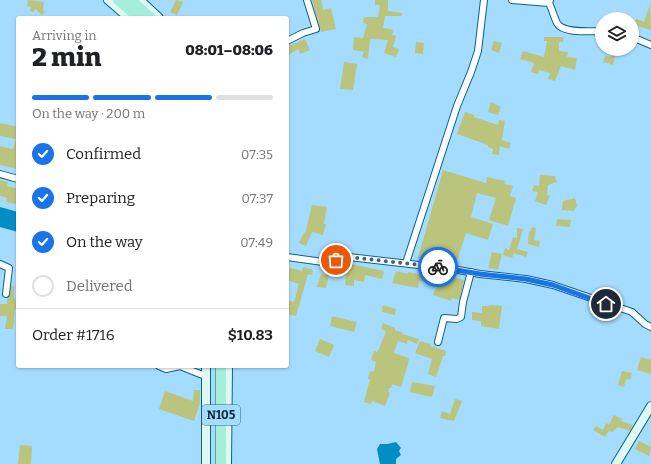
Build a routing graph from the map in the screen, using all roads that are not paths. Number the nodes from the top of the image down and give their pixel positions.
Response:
1 (108, 0) edge
2 (118, 0) edge
3 (131, 0) edge
4 (140, 0) edge
5 (307, 0) edge
6 (484, 0) edge
7 (512, 0) edge
8 (550, 1) edge
9 (127, 16) edge
10 (137, 16) edge
11 (149, 16) edge
12 (157, 16) edge
13 (595, 31) edge
14 (289, 40) edge
15 (639, 40) edge
16 (651, 45) edge
17 (0, 174) edge
18 (16, 178) edge
19 (289, 257) edge
20 (406, 263) junction
21 (0, 264) edge
22 (471, 272) junction
23 (6, 294) dead end
24 (651, 327) edge
25 (438, 342) dead end
26 (185, 368) edge
27 (206, 368) edge
28 (215, 368) edge
29 (221, 368) edge
30 (228, 368) edge
31 (205, 376) junction
32 (651, 406) edge
33 (206, 464) edge
34 (214, 464) edge
35 (221, 464) edge
36 (227, 464) edge
37 (616, 464) edge

1 - 9 main road
2 - 10 highway
3 - 11 highway
4 - 12 main road
5 - 14 street
6 - 20 street
7 - 8 street
8 - 13 street
15 - 16 street
17 - 18 street
19 - 20 street
20 - 22 street
21 - 23 street
22 - 24 street
22 - 25 street
26 - 31 street
27 - 31 main road
28 - 34 highway, N105
29 - 35 highway, N105
30 - 36 main road
31 - 33 main road
32 - 37 main road

